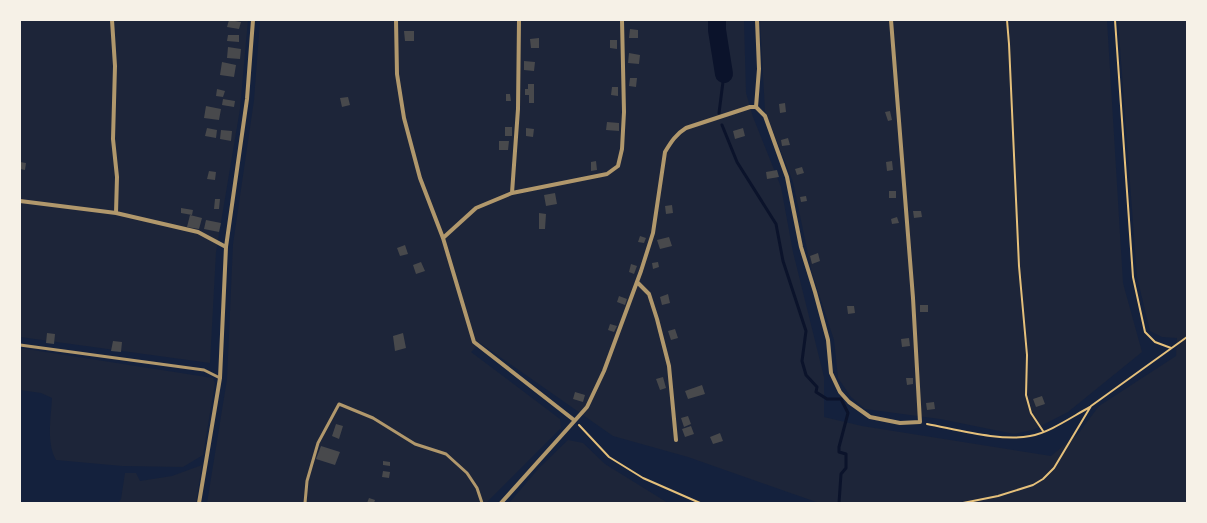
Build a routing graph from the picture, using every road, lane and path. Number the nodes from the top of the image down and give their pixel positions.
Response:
1 (112, 20) edge
2 (254, 20) edge
3 (396, 20) edge
4 (519, 20) edge
5 (622, 20) edge
6 (756, 20) edge
7 (891, 20) edge
8 (1007, 20) edge
9 (1115, 20) edge
10 (756, 107) junction
11 (512, 193) junction
12 (20, 201) edge
13 (116, 213) junction
14 (442, 238) junction
15 (226, 247) junction
16 (637, 282) junction
17 (1187, 338) edge
18 (20, 345) edge
19 (1172, 348) junction
20 (220, 378) junction
21 (1091, 406) junction
22 (574, 420) junction
23 (920, 422) junction
24 (1043, 431) junction
25 (676, 440) dead end
26 (199, 503) edge
27 (305, 503) edge
28 (482, 503) edge
29 (501, 503) edge
30 (700, 503) edge
31 (963, 503) edge

1 - 13 street
2 - 15 street
3 - 14 street
4 - 11 street
5 - 11 street
6 - 10 street
7 - 23 street
8 - 24 path
9 - 19 path
10 - 16 street
10 - 23 street
11 - 14 street
12 - 13 street
13 - 15 street
14 - 22 street
15 - 20 street
16 - 22 street
16 - 25 street
17 - 19 path
18 - 20 lane
19 - 21 path
20 - 26 street
21 - 24 path
21 - 31 path
22 - 29 street
22 - 30 path
23 - 24 path
27 - 28 lane

